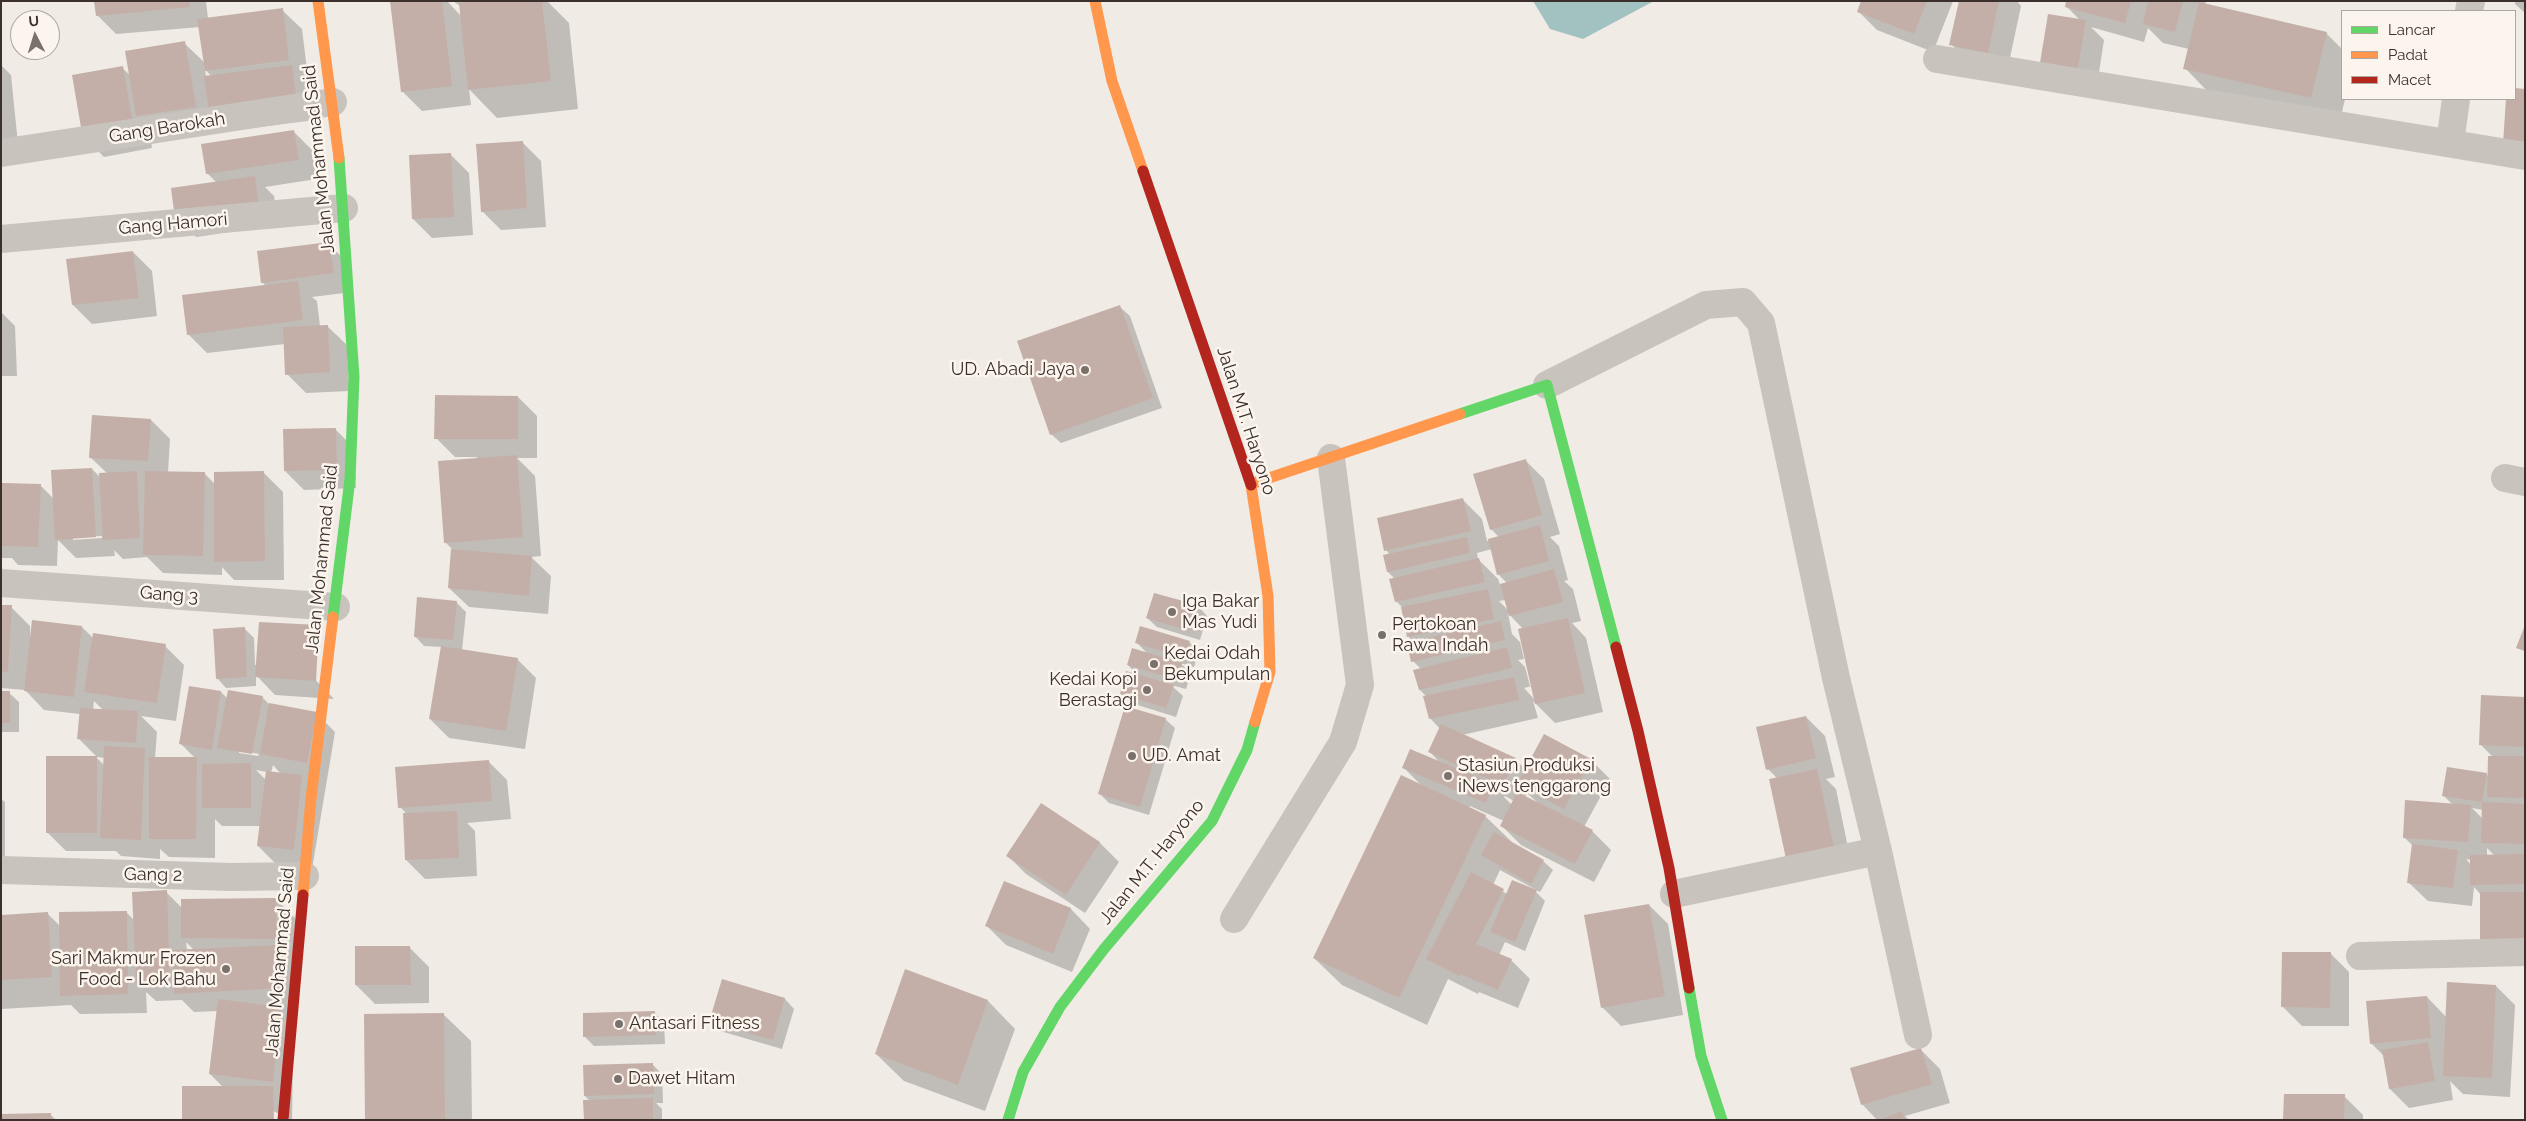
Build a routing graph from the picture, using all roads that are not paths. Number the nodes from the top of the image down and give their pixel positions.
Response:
1 (318, 1) edge
2 (1095, 1) edge
3 (1937, 59) dead end
4 (2456, 100) edge
5 (333, 102) junction
6 (2450, 143) junction
7 (1, 153) edge
8 (2525, 156) edge
9 (344, 208) junction
10 (1, 239) edge
11 (1547, 385) junction
12 (1331, 458) junction
13 (1251, 484) junction
14 (1, 583) edge
15 (336, 607) junction
16 (1878, 851) junction
17 (1, 870) edge
18 (305, 876) junction
19 (1674, 894) junction
20 (1234, 919) dead end
21 (2525, 952) edge
22 (2360, 956) dead end
23 (1918, 1035) dead end
24 (283, 1120) edge
25 (1008, 1120) edge
26 (1722, 1120) edge

1 - 5 street, Jalan Mohammad Said
2 - 13 street, Jalan M.T. Haryono
3 - 6 street
4 - 6 street
5 - 7 street, Gang Barokah
5 - 9 street, Jalan Mohammad Said
6 - 8 street
9 - 10 street, Gang Hamori
9 - 15 street, Jalan Mohammad Said
11 - 12 street
11 - 16 street
11 - 19 street
12 - 13 street
12 - 20 street
13 - 25 street, Jalan M.T. Haryono
14 - 15 street, Gang 3
15 - 18 street, Jalan Mohammad Said
16 - 19 street
16 - 23 street
17 - 18 street, Gang 2
18 - 24 street, Jalan Mohammad Said
19 - 26 street
21 - 22 street

